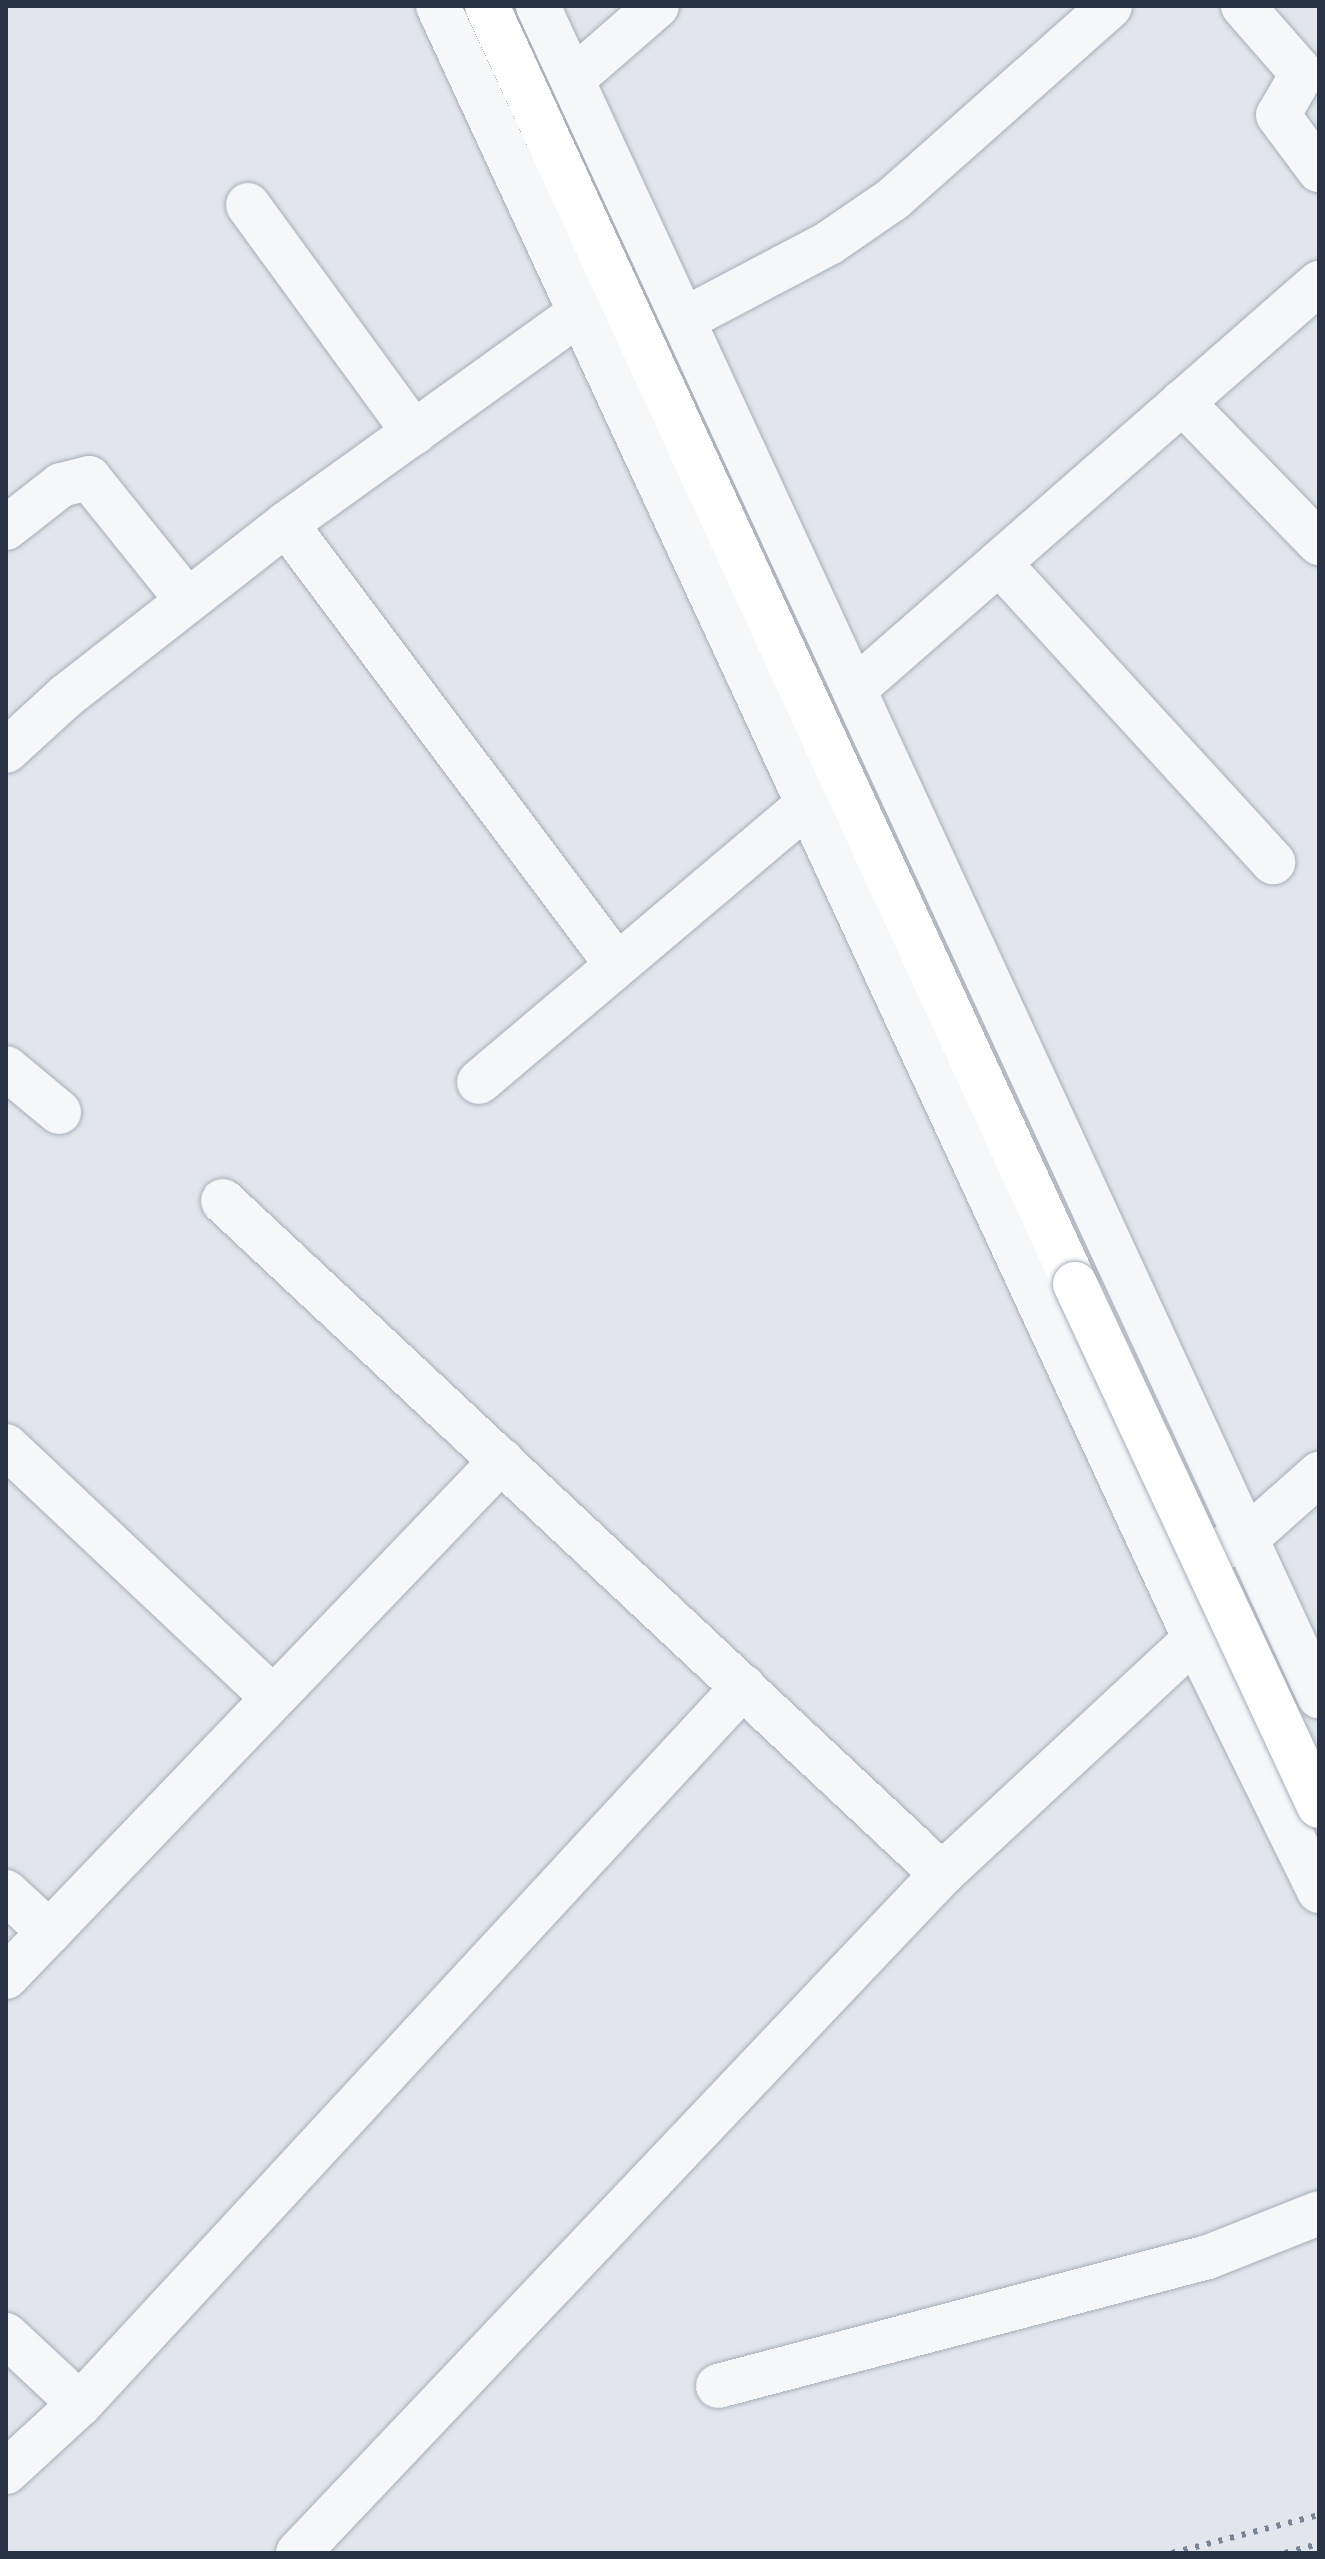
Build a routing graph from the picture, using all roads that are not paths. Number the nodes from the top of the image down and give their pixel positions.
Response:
1 (438, 6) edge
2 (487, 6) edge
3 (538, 6) edge
4 (657, 6) edge
5 (1110, 6) edge
6 (1243, 6) edge
7 (573, 79) junction
8 (1319, 170) edge
9 (248, 205) dead end
10 (1319, 283) edge
11 (580, 313) junction
12 (687, 318) junction
13 (1182, 402) junction
14 (414, 433) junction
15 (286, 524) junction
16 (6, 528) edge
17 (1319, 543) edge
18 (999, 563) junction
19 (187, 600) junction
20 (857, 687) junction
21 (6, 751) edge
22 (809, 803) junction
23 (1273, 862) dead end
24 (617, 965) junction
25 (6, 1068) edge
26 (479, 1082) dead end
27 (59, 1112) dead end
28 (223, 1201) dead end
29 (6, 1446) edge
30 (502, 1460) junction
31 (1319, 1474) edge
32 (1246, 1539) junction
33 (1165, 1570) junction
34 (1195, 1639) junction
35 (743, 1687) junction
36 (1319, 1696) edge
37 (273, 1698) junction
38 (1319, 1806) edge
39 (942, 1874) junction
40 (1319, 1891) edge
41 (6, 1892) edge
42 (49, 1932) junction
43 (6, 1977) edge
44 (1319, 2213) edge
45 (6, 2335) edge
46 (718, 2386) dead end
47 (80, 2404) junction
48 (6, 2472) edge
49 (298, 2553) edge

1 - 11 street
2 - 38 main road, bridge
3 - 7 street
4 - 7 street
5 - 12 street
6 - 8 street
7 - 12 street
9 - 14 street
10 - 13 street
11 - 14 street
11 - 22 street
12 - 20 street
13 - 17 street
13 - 18 street
14 - 15 street
15 - 19 street
15 - 24 street
16 - 19 street
18 - 20 street
18 - 23 street
19 - 21 street
20 - 32 street
22 - 24 street
22 - 33 street
24 - 26 street
25 - 27 street
28 - 30 street
29 - 37 street
30 - 35 street
30 - 37 street
31 - 32 street
32 - 33 street
32 - 36 street
33 - 34 street
34 - 39 street
34 - 40 street
35 - 39 street
35 - 47 street
37 - 42 street
39 - 49 street
41 - 42 street
42 - 43 street
44 - 46 street
45 - 47 street
47 - 48 street

